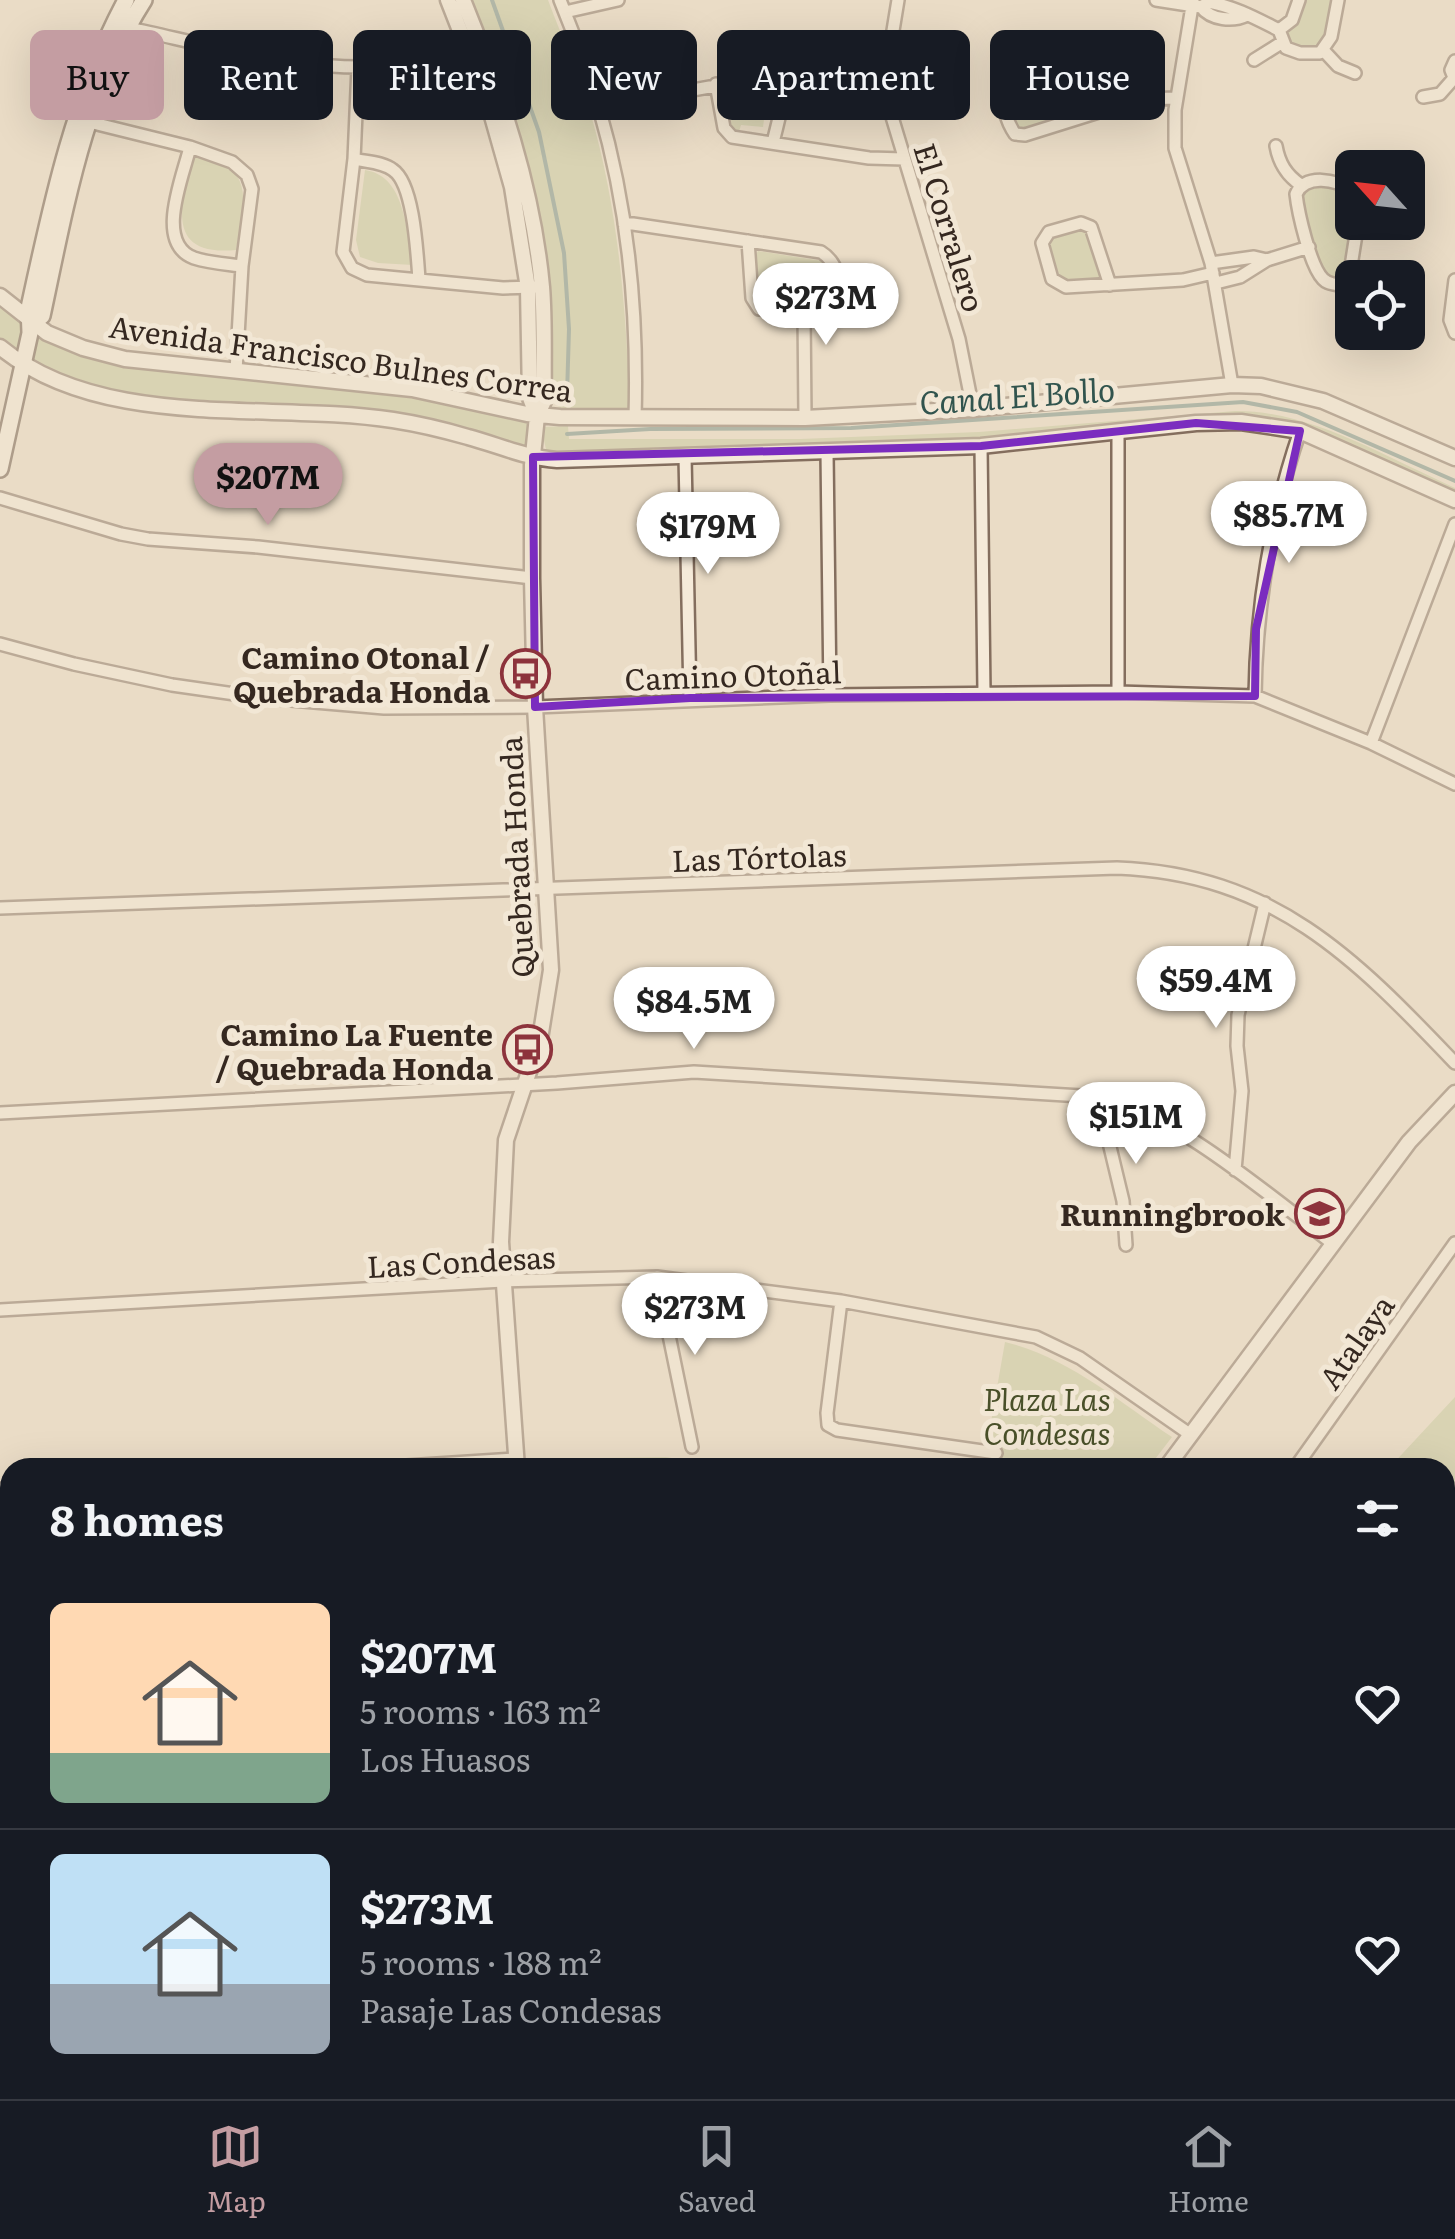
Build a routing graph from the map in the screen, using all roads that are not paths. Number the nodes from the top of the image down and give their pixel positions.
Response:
1 (448, 0) edge
2 (463, 0) edge
3 (618, 0) edge
4 (898, 0) edge
5 (1156, 0) edge
6 (1298, 0) edge
7 (1338, 0) edge
8 (135, 2) edge
9 (1196, 4) edge
10 (563, 6) edge
11 (129, 28) junction
12 (464, 30) edge
13 (470, 30) edge
14 (572, 30) edge
15 (1279, 30) junction
16 (1281, 43) junction
17 (1324, 51) junction
18 (1254, 60) dead end
19 (1455, 61) edge
20 (353, 67) edge
21 (1355, 73) dead end
22 (1454, 79) edge
23 (716, 84) junction
24 (697, 88) edge
25 (1424, 97) dead end
26 (1165, 98) edge
27 (1177, 98) junction
28 (1101, 110) joint
29 (356, 120) edge
30 (494, 120) edge
31 (602, 120) edge
32 (89, 122) junction
33 (70, 131) junction
34 (774, 143) junction
35 (1276, 146) dead end
36 (190, 147) junction
37 (354, 159) junction
38 (904, 159) junction
39 (72, 182) junction
40 (1301, 184) junction
41 (1335, 184) edge
42 (55, 192) junction
43 (624, 224) junction
44 (58, 241) junction
45 (748, 241) junction
46 (1309, 247) junction
47 (1267, 260) junction
48 (242, 266) junction
49 (1213, 273) junction
50 (420, 279) junction
51 (1455, 280) edge
52 (1110, 284) junction
53 (1335, 284) edge
54 (535, 288) junction
55 (0, 296) edge
56 (804, 311) junction
57 (32, 324) junction
58 (1455, 333) edge
59 (0, 347) edge
60 (24, 365) junction
61 (236, 371) junction
62 (1232, 385) junction
63 (973, 409) junction
64 (537, 416) junction
65 (635, 418) junction
66 (805, 418) junction
67 (1118, 431) junction
68 (1300, 432) junction
69 (981, 446) junction
70 (827, 452) junction
71 (685, 456) junction
72 (532, 457) junction
73 (1455, 458) edge
74 (0, 468) edge
75 (0, 498) edge
76 (1455, 500) edge
77 (1455, 524) edge
78 (532, 578) junction
79 (0, 644) edge
80 (1118, 692) junction
81 (984, 693) junction
82 (830, 695) junction
83 (1255, 696) junction
84 (690, 698) junction
85 (535, 707) junction
86 (1371, 744) junction
87 (1455, 784) edge
88 (546, 888) junction
89 (1266, 903) junction
90 (0, 908) edge
91 (1455, 1063) edge
92 (525, 1084) junction
93 (1455, 1093) edge
94 (1098, 1096) junction
95 (0, 1112) edge
96 (1235, 1170) junction
97 (1332, 1243) junction
98 (1455, 1243) edge
99 (1126, 1244) dead end
100 (657, 1277) junction
101 (503, 1281) junction
102 (841, 1301) junction
103 (0, 1310) edge
104 (1191, 1434) junction
105 (692, 1447) dead end
106 (996, 1453) dead end
107 (517, 1458) edge
108 (1173, 1458) edge
109 (1302, 1458) edge

1 - 12 street
2 - 13 street
3 - 10 street
4 - 38 street, El Corralero
5 - 9 street
6 - 15 street
7 - 17 street
8 - 11 main road
8 - 33 main road
9 - 15 street
9 - 27 street
10 - 14 street
11 - 20 street
11 - 32 main road
15 - 16 street
16 - 17 street
16 - 18 street
17 - 21 street
19 - 22 street
22 - 25 street
23 - 24 street
23 - 34 street
23 - 34 street
26 - 27 street
27 - 49 street
28 - 28 street
29 - 37 street
30 - 54 street, Quebrada Honda
31 - 43 street
32 - 36 street
32 - 39 main road
33 - 39 main road
33 - 42 main road
34 - 38 street
35 - 40 street
36 - 48 street
36 - 48 street
37 - 50 street
37 - 50 street
38 - 63 street, El Corralero
39 - 44 main road
40 - 41 street
40 - 46 street
42 - 44 main road
42 - 57 main road
43 - 45 street
43 - 65 street
44 - 57 main road
45 - 56 street
45 - 56 street
46 - 47 street
46 - 53 street
47 - 49 street
47 - 49 street
48 - 61 street
49 - 52 street
49 - 62 street
50 - 54 street
51 - 58 street
52 - 52 street
54 - 64 street, Quebrada Honda
55 - 57 street, Avenida Francisco Bulnes Correa
56 - 66 street
57 - 60 main road
57 - 61 street, Avenida Francisco Bulnes Correa
59 - 60 street, Avenida Francisco Bulnes Correa
60 - 72 street, Avenida Francisco Bulnes Correa
60 - 74 main road
61 - 64 street, Avenida Francisco Bulnes Correa
62 - 63 street, Avenida Francisco Bulnes Correa
62 - 73 street, Avenida Francisco Bulnes Correa
63 - 66 street, Avenida Francisco Bulnes Correa
64 - 65 street, Avenida Francisco Bulnes Correa
64 - 72 street, Quebrada Honda
65 - 66 street, Avenida Francisco Bulnes Correa
67 - 68 street, Avenida Francisco Bulnes Correa
67 - 69 street, Avenida Francisco Bulnes Correa
67 - 80 street
68 - 76 street, Avenida Francisco Bulnes Correa
68 - 83 street
69 - 70 street, Avenida Francisco Bulnes Correa
69 - 81 street
70 - 71 street, Avenida Francisco Bulnes Correa
70 - 82 street
71 - 72 street, Avenida Francisco Bulnes Correa
71 - 84 street
72 - 78 street, Quebrada Honda
75 - 78 street
77 - 86 street
78 - 85 street, Quebrada Honda
79 - 85 street, Camino Otoñal
80 - 81 street, Camino Otoñal
80 - 83 street, Camino Otoñal
81 - 82 street, Camino Otoñal
82 - 84 street, Camino Otoñal
83 - 86 street, Camino Otoñal
84 - 85 street, Camino Otoñal
85 - 88 street, Quebrada Honda
86 - 87 street, Camino Otoñal
88 - 89 street, Las Tórtolas
88 - 90 street, Las Tórtolas
88 - 92 street, Quebrada Honda
89 - 91 street, Las Tórtolas
89 - 96 street
92 - 94 street
92 - 95 street
92 - 101 street, Quebrada Honda
93 - 97 street
94 - 96 street
94 - 99 street
96 - 97 street
97 - 104 street
98 - 109 street, Atalaya
100 - 101 street, Las Condesas
100 - 102 street, Las Condesas
100 - 105 street
101 - 103 street, Las Condesas
101 - 107 street, Quebrada Honda
102 - 104 street, Las Condesas
102 - 106 street
104 - 108 street

